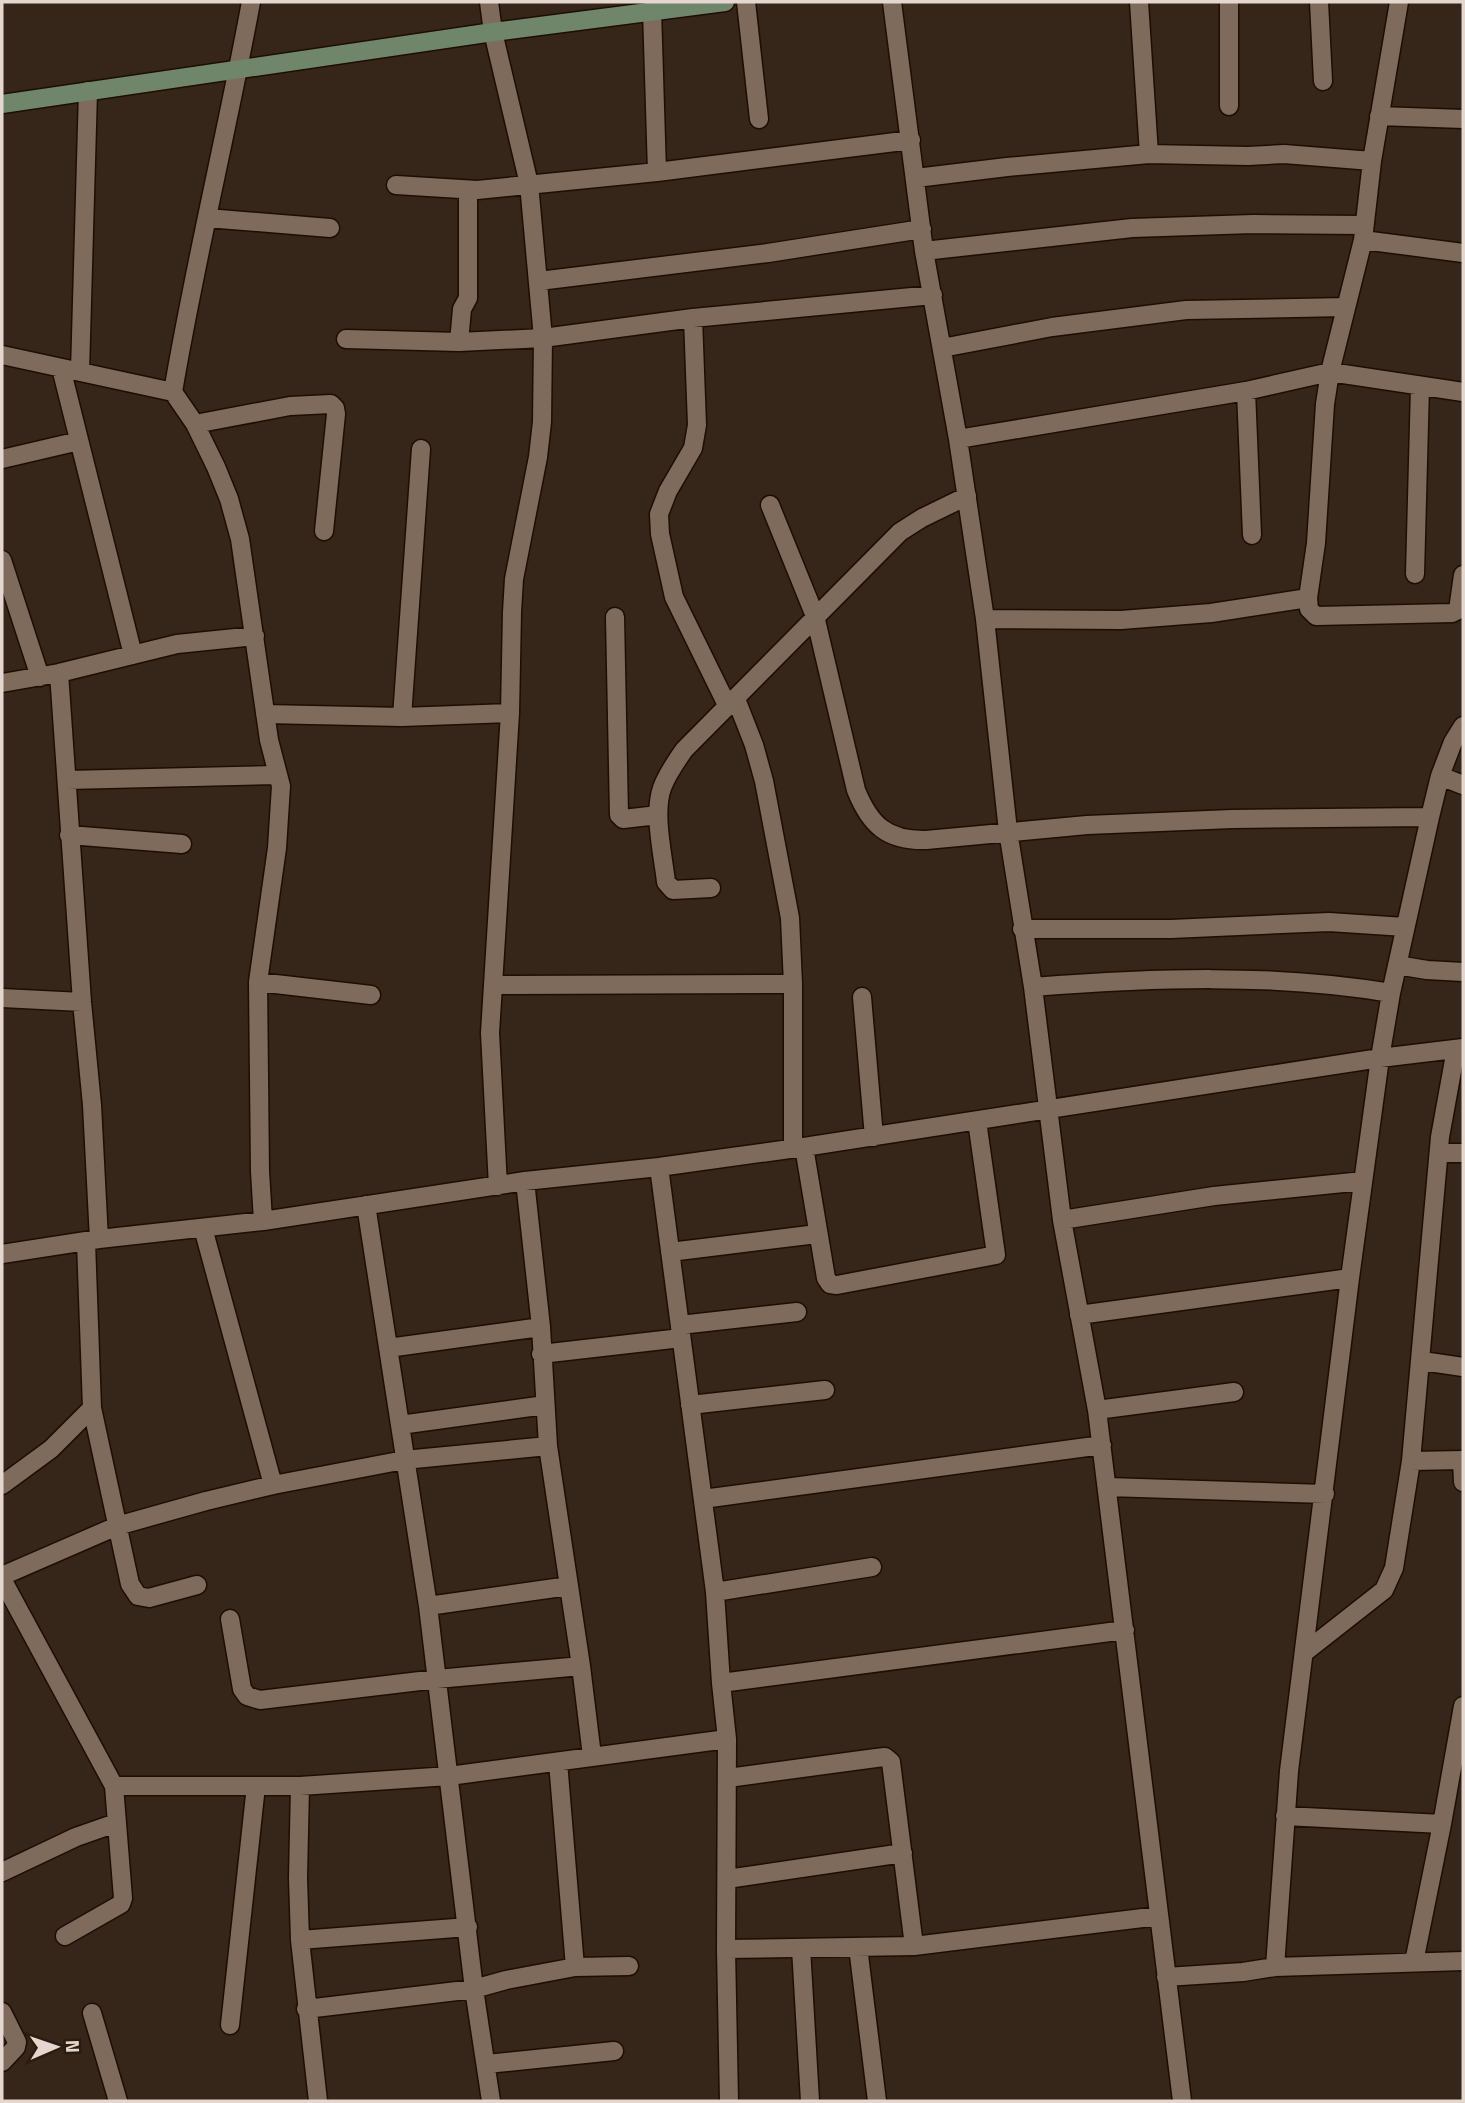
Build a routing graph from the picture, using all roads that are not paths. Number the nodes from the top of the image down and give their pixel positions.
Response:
1 (251, 2) edge
2 (489, 2) edge
3 (724, 2) edge
4 (746, 2) edge
5 (892, 2) edge
6 (1139, 2) edge
7 (1229, 2) edge
8 (1319, 2) edge
9 (1399, 2) edge
10 (652, 10) junction
11 (493, 32) junction
12 (238, 69) junction
13 (1323, 81) dead end
14 (88, 91) junction
15 (2, 104) edge
16 (1229, 106) dead end
17 (1379, 116) junction
18 (759, 119) dead end
19 (1463, 119) edge
20 (911, 140) junction
21 (1149, 154) junction
22 (1372, 161) junction
23 (657, 172) junction
24 (916, 178) junction
25 (529, 184) junction
26 (396, 185) dead end
27 (468, 190) junction
28 (207, 218) junction
29 (330, 228) dead end
30 (922, 229) junction
31 (1364, 233) junction
32 (924, 251) junction
33 (1463, 253) edge
34 (539, 281) junction
35 (933, 295) junction
36 (1346, 307) junction
37 (693, 318) junction
38 (544, 338) junction
39 (345, 339) dead end
40 (459, 341) junction
41 (942, 348) junction
42 (2, 355) edge
43 (61, 368) junction
44 (80, 372) junction
45 (1330, 372) junction
46 (1420, 387) junction
47 (1246, 391) junction
48 (173, 392) junction
49 (1463, 392) edge
50 (195, 424) junction
51 (958, 439) junction
52 (79, 441) junction
53 (421, 449) dead end
54 (2, 459) edge
55 (967, 496) junction
56 (769, 505) dead end
57 (324, 531) dead end
58 (1252, 535) dead end
59 (2, 560) edge
60 (1415, 574) dead end
61 (1463, 575) edge
62 (1308, 598) junction
63 (815, 616) junction
64 (615, 617) dead end
65 (985, 619) junction
66 (255, 636) junction
67 (133, 655) junction
68 (59, 673) junction
69 (40, 677) junction
70 (2, 684) edge
71 (732, 703) junction
72 (510, 713) junction
73 (265, 714) junction
74 (402, 717) junction
75 (1463, 726) edge
76 (277, 775) junction
77 (1440, 776) junction
78 (67, 780) junction
79 (1463, 785) edge
80 (658, 815) junction
81 (1430, 817) junction
82 (1008, 831) junction
83 (69, 835) junction
84 (182, 844) dead end
85 (711, 887) dead end
86 (1405, 927) junction
87 (1023, 929) junction
88 (1397, 965) junction
89 (1463, 972) edge
90 (258, 982) junction
91 (793, 984) junction
92 (493, 985) junction
93 (1033, 987) junction
94 (1391, 993) junction
95 (371, 995) dead end
96 (862, 997) dead end
97 (2, 998) edge
98 (82, 1002) junction
99 (1459, 1049) edge
100 (1380, 1058) junction
101 (1047, 1109) junction
102 (977, 1121) junction
103 (874, 1137) junction
104 (799, 1147) junction
105 (1438, 1153) junction
106 (1463, 1153) edge
107 (659, 1167) junction
108 (525, 1181) junction
109 (1363, 1181) junction
110 (498, 1186) junction
111 (366, 1205) junction
112 (1062, 1220) junction
113 (263, 1221) junction
114 (203, 1228) junction
115 (817, 1234) junction
116 (92, 1240) junction
117 (670, 1252) junction
118 (2, 1254) edge
119 (1350, 1278) junction
120 (797, 1312) dead end
121 (1079, 1315) junction
122 (541, 1327) junction
123 (681, 1331) junction
124 (388, 1348) junction
125 (541, 1354) junction
126 (1422, 1361) junction
127 (1463, 1367) edge
128 (825, 1390) dead end
129 (1234, 1392) dead end
130 (545, 1405) junction
131 (690, 1405) junction
132 (92, 1408) junction
133 (1097, 1410) junction
134 (400, 1425) junction
135 (1102, 1445) junction
136 (548, 1446) junction
137 (404, 1460) junction
138 (1462, 1460) edge
139 (1411, 1461) junction
140 (1463, 1482) edge
141 (2, 1485) edge
142 (273, 1485) junction
143 (1108, 1487) junction
144 (1325, 1494) junction
145 (703, 1499) junction
146 (117, 1526) junction
147 (872, 1567) dead end
148 (2, 1578) edge
149 (197, 1585) dead end
150 (569, 1586) junction
151 (715, 1592) junction
152 (428, 1606) junction
153 (230, 1619) dead end
154 (1125, 1630) junction
155 (1305, 1651) junction
156 (581, 1666) junction
157 (437, 1679) junction
158 (721, 1683) junction
159 (1463, 1706) edge
160 (727, 1739) junction
161 (592, 1756) junction
162 (558, 1762) junction
163 (449, 1776) junction
164 (728, 1778) junction
165 (114, 1786) junction
166 (256, 1786) junction
167 (300, 1786) junction
168 (1285, 1816) junction
169 (116, 1823) junction
170 (1443, 1824) junction
171 (903, 1853) junction
172 (2, 1872) edge
173 (727, 1879) junction
174 (1159, 1916) junction
175 (468, 1927) junction
176 (65, 1936) dead end
177 (300, 1940) junction
178 (914, 1946) junction
179 (858, 1947) junction
180 (801, 1948) junction
181 (726, 1949) junction
182 (1463, 1961) edge
183 (1414, 1962) junction
184 (629, 1966) dead end
185 (575, 1967) junction
186 (1275, 1967) junction
187 (1166, 1977) junction
188 (474, 1989) junction
189 (306, 2010) junction
190 (2, 2011) edge
191 (92, 2013) dead end
192 (230, 2025) dead end
193 (614, 2051) dead end
194 (2, 2062) edge
195 (487, 2064) junction
196 (118, 2101) edge
197 (318, 2101) edge
198 (491, 2101) edge
199 (729, 2101) edge
200 (810, 2101) edge
201 (877, 2101) edge
202 (1182, 2101) edge

1 - 12 street
2 - 11 street
3 - 10 street
4 - 18 street
5 - 20 street
6 - 21 street
7 - 16 street
8 - 13 street
9 - 17 street
10 - 11 street
10 - 23 street
11 - 12 street
11 - 25 street
12 - 14 street
12 - 28 street
14 - 15 street
14 - 44 street
17 - 19 street
17 - 22 street
20 - 23 street
20 - 24 street
21 - 22 street
21 - 24 street
22 - 31 street
23 - 25 street
24 - 30 street
25 - 27 street
25 - 34 street
26 - 27 street
27 - 40 street
28 - 29 street
28 - 48 street
30 - 32 street
30 - 34 street
31 - 32 street
31 - 33 street
31 - 36 street
32 - 35 street
34 - 38 street
35 - 37 street
35 - 41 street
36 - 41 street
36 - 45 street
37 - 38 street
37 - 71 street
38 - 40 street
38 - 72 street
39 - 40 street
41 - 51 street
42 - 43 street
43 - 44 street
43 - 52 street
44 - 48 street
45 - 46 street
45 - 47 street
45 - 62 street
46 - 49 street
46 - 60 street
47 - 51 street
47 - 58 street
48 - 50 street
50 - 57 street
50 - 66 street
51 - 55 street
52 - 54 street
52 - 67 street
53 - 74 street
55 - 63 street
55 - 65 street
56 - 63 street
59 - 69 street
61 - 62 street
62 - 65 street
63 - 71 street
63 - 82 street
64 - 80 street
65 - 82 street
66 - 67 street
66 - 73 street
67 - 68 street
68 - 69 street
68 - 78 street
69 - 70 street
71 - 80 street
71 - 91 street
72 - 74 street
72 - 92 street
73 - 74 street
73 - 76 street
75 - 77 street
76 - 78 street
76 - 90 street
77 - 79 street
77 - 81 street
78 - 83 street
80 - 85 street
81 - 82 street
81 - 86 street
82 - 87 street
83 - 84 street
83 - 98 street
86 - 87 street
86 - 88 street
87 - 93 street
88 - 89 street
88 - 94 street
90 - 95 street
90 - 113 street
91 - 92 street
91 - 104 street
92 - 110 street
93 - 94 street
93 - 101 street
94 - 100 street
96 - 103 street
97 - 98 street
98 - 116 street
99 - 100 street
99 - 105 street
100 - 101 street
100 - 109 street
101 - 102 street
101 - 112 street
102 - 103 street
102 - 115 street
103 - 104 street
104 - 107 street
104 - 115 street
105 - 106 street
105 - 126 street
107 - 108 street
107 - 117 street
108 - 110 street
108 - 122 street
109 - 112 street
109 - 119 street
110 - 111 street
111 - 113 street
111 - 124 street
112 - 121 street
113 - 114 street
114 - 116 street
114 - 142 street
115 - 117 street
116 - 118 street
116 - 132 street
117 - 123 street
119 - 121 street
119 - 144 street
120 - 123 street
121 - 133 street
122 - 124 street
122 - 125 street
123 - 125 street
123 - 131 street
124 - 134 street
125 - 130 street
126 - 127 street
126 - 139 street
128 - 131 street
129 - 133 street
130 - 134 street
130 - 136 street
131 - 145 street
132 - 141 street
132 - 146 street
133 - 135 street
134 - 137 street
135 - 143 street
135 - 145 street
136 - 137 street
136 - 150 street
137 - 142 street
137 - 152 street
138 - 139 street
138 - 140 street
139 - 155 street
142 - 146 street
143 - 144 street
143 - 154 street
144 - 155 street
145 - 151 street
146 - 148 street
146 - 149 street
147 - 151 street
148 - 165 street
150 - 152 street
150 - 156 street
151 - 158 street
152 - 157 street
153 - 157 street
154 - 158 street
154 - 174 street
155 - 168 street
156 - 157 street
156 - 161 street
157 - 163 street
158 - 160 street
159 - 170 street
160 - 161 street
160 - 164 street
161 - 162 street
162 - 163 street
162 - 185 street
163 - 167 street
163 - 175 street
164 - 171 street
164 - 173 street
165 - 166 street
165 - 169 street
166 - 167 street
166 - 192 street
167 - 177 street
168 - 170 street
168 - 186 street
169 - 172 street
169 - 176 street
170 - 183 street
171 - 173 street
171 - 178 street
173 - 181 street
174 - 178 street
174 - 187 street
175 - 177 street
175 - 188 street
177 - 189 street
178 - 179 street
179 - 180 street
179 - 201 street
180 - 181 street
180 - 200 street
181 - 199 street
182 - 183 street
183 - 186 street
184 - 185 street
185 - 188 street
186 - 187 street
187 - 202 street
188 - 189 street
188 - 195 street
189 - 197 street
190 - 194 street
191 - 196 street
193 - 195 street
195 - 198 street

